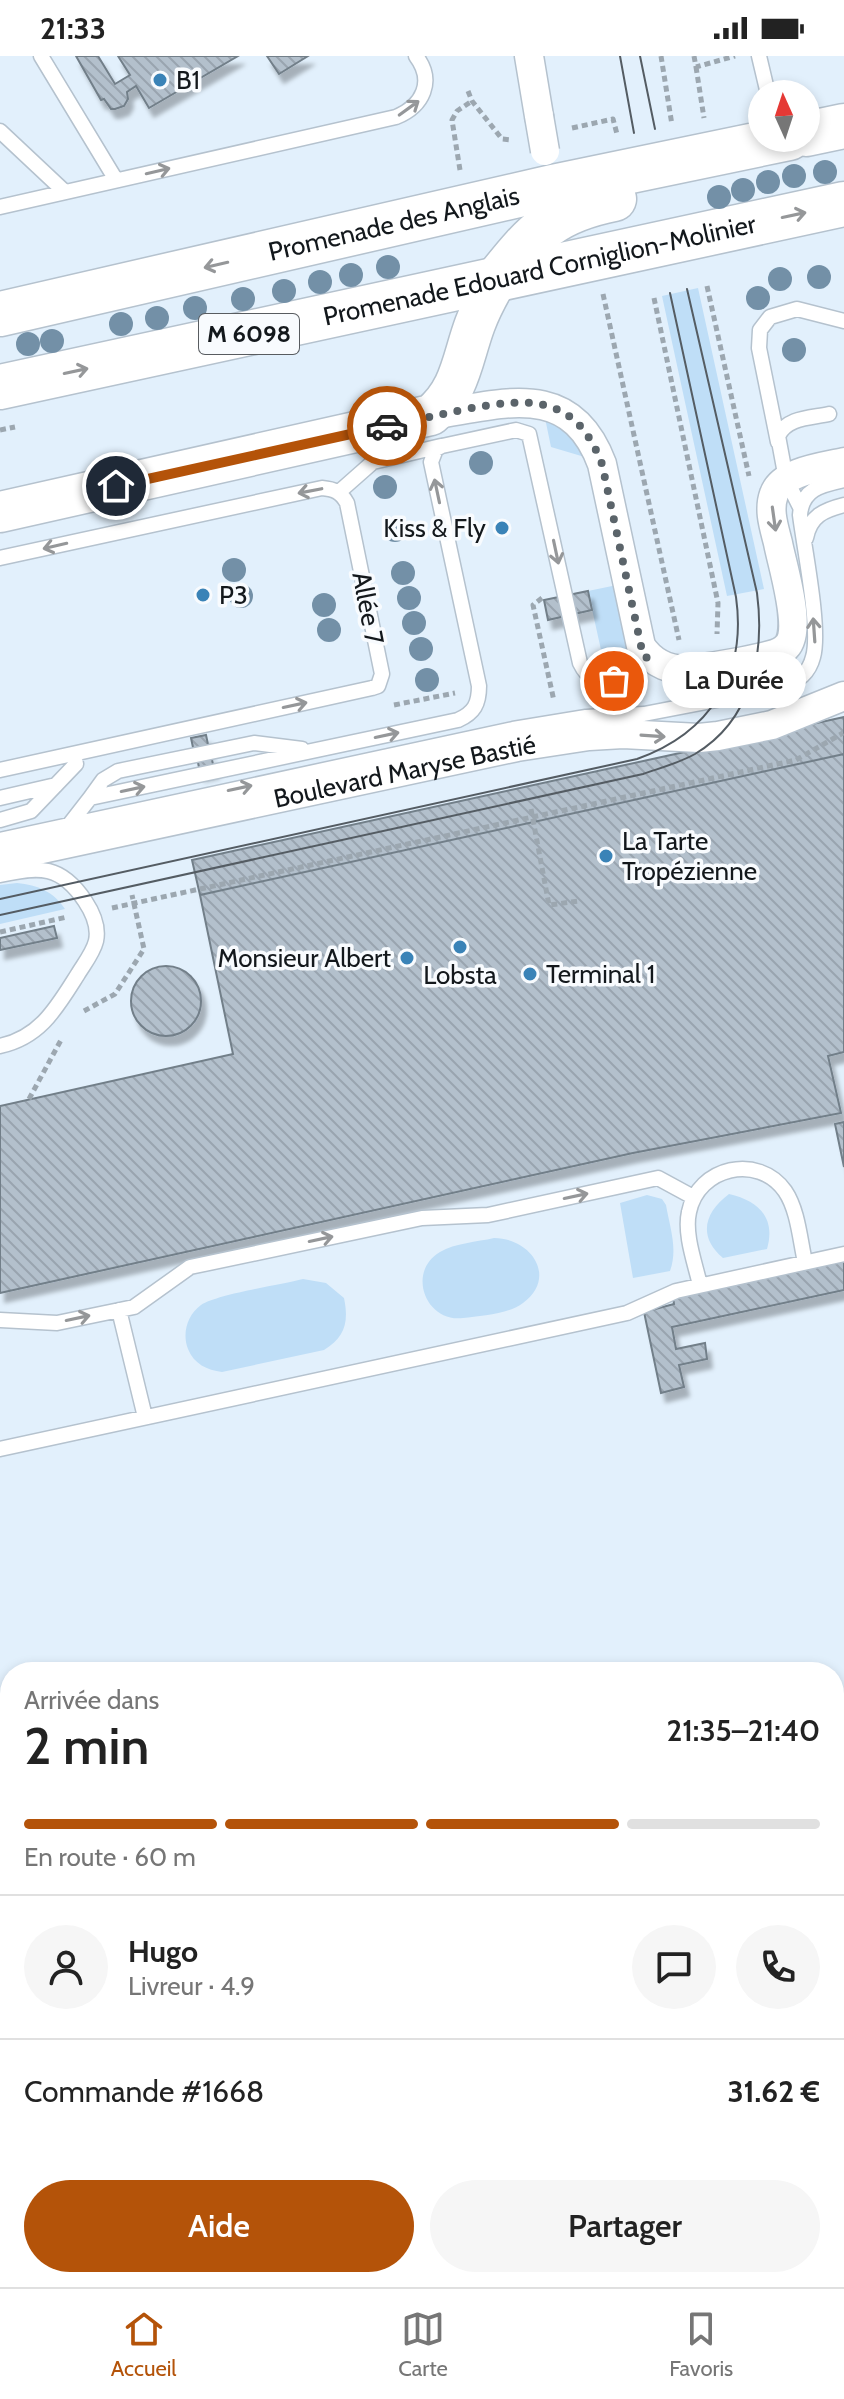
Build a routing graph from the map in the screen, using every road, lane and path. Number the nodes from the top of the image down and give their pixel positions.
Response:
1 (41, 56) edge
2 (416, 56) edge
3 (529, 56) edge
4 (661, 56) edge
5 (694, 56) edge
6 (736, 56) edge
7 (759, 56) edge
8 (765, 80) edge
9 (472, 101) dead end
10 (673, 126) dead end
11 (844, 126) edge
12 (568, 128) dead end
13 (0, 131) edge
14 (820, 131) edge
15 (617, 136) dead end
16 (748, 143) edge
17 (756, 152) edge
18 (549, 169) junction
19 (116, 180) junction
20 (462, 181) dead end
21 (65, 192) junction
22 (844, 204) edge
23 (0, 207) edge
24 (498, 278) junction
25 (603, 294) dead end
26 (654, 298) dead end
27 (0, 314) edge
28 (844, 321) edge
29 (0, 387) edge
30 (829, 414) dead end
31 (436, 430) junction
32 (778, 442) junction
33 (844, 462) edge
34 (786, 479) junction
35 (844, 480) edge
36 (339, 492) junction
37 (844, 505) edge
38 (801, 509) junction
39 (0, 512) edge
40 (805, 554) junction
41 (0, 558) edge
42 (678, 639) dead end
43 (714, 643) dead end
44 (648, 656) junction
45 (844, 680) edge
46 (464, 696) dead end
47 (844, 696) edge
48 (388, 706) dead end
49 (810, 708) junction
50 (844, 732) edge
51 (74, 754) junction
52 (0, 770) edge
53 (56, 785) junction
54 (0, 798) edge
55 (531, 809) dead end
56 (533, 817) junction
57 (0, 820) edge
58 (69, 825) junction
59 (0, 840) edge
60 (0, 858) edge
61 (0, 875) edge
62 (132, 895) dead end
63 (579, 901) dead end
64 (134, 903) junction
65 (92, 912) junction
66 (0, 932) edge
67 (76, 1018) dead end
68 (63, 1036) dead end
69 (0, 1046) edge
70 (29, 1099) dead end
71 (693, 1197) junction
72 (844, 1254) edge
73 (805, 1262) junction
74 (700, 1285) junction
75 (119, 1310) junction
76 (0, 1320) edge
77 (145, 1417) junction
78 (0, 1449) edge

1 - 19 lane
19 -> 2 lane
3 - 18 street, bridge
4 - 10 path
5 - 6 path
7 - 8 lane
9 - 20 path
11 - 14 main road, Promenade des Anglais
12 - 15 path
13 - 21 lane
16 - 18 main road, Promenade des Anglais
17 - 24 main road
18 -> 27 main road, Promenade des Anglais
19 - 21 lane
21 - 23 lane
24 -> 22 main road, Promenade Edouard Corniglion-Molinier / M 6098
29 -> 24 main road, Promenade Edouard Corniglion-Molinier / M 6098
24 - 31 street
25 - 42 path
26 - 43 path
28 - 32 lane
30 - 32 lane
31 - 36 lane
31 - 39 street
31 - 44 street
31 -> 44 lane
58 -> 31 lane
32 - 34 lane
33 - 34 street
34 - 38 lane
34 -> 44 street
35 - 38 lane
36 -> 41 lane
51 -> 36 lane, Allée 7
37 - 40 lane
38 - 40 lane
58 -> 40 lane
45 - 49 lane, Boulevard Maryse Bastié
46 - 48 path
47 - 49 street, Boulevard Maryse Bastié
60 -> 49 street, Boulevard Maryse Bastié
50 - 56 path
51 - 52 lane, Allée 7
51 - 53 lane
53 - 54 lane
53 - 57 lane
55 - 56 path
56 - 63 path
56 - 64 path
58 - 59 lane
61 - 65 lane
62 - 64 path
64 - 65 path
64 - 67 path
65 - 66 path
65 - 69 lane
68 - 70 path
71 - 73 lane
71 - 74 lane
75 -> 71 lane
72 - 73 lane
73 - 74 lane
74 - 77 lane
76 -> 75 lane
75 - 77 lane
77 - 78 lane

